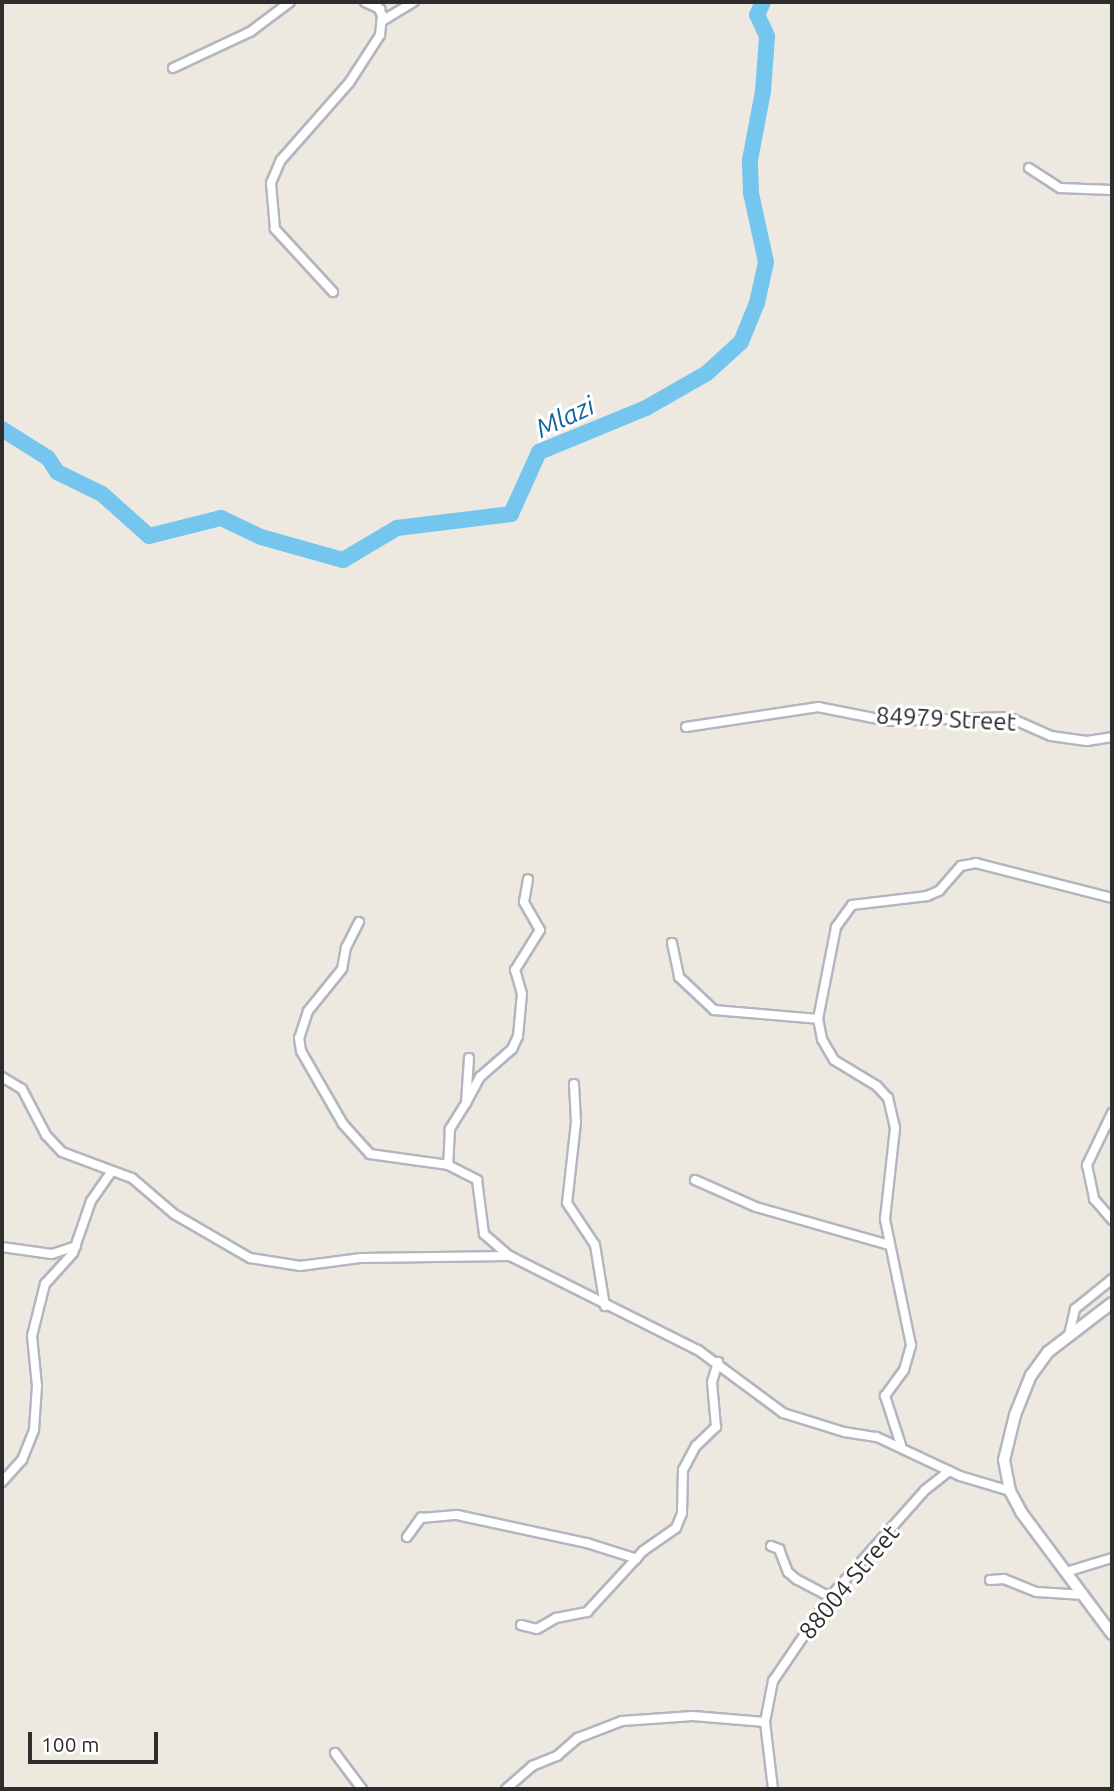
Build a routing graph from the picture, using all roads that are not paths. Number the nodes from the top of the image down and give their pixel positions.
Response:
1 (290, 2) edge
2 (365, 2) edge
3 (414, 2) edge
4 (377, 6) edge
5 (382, 21) junction
6 (173, 68) dead end
7 (1030, 168) dead end
8 (1112, 190) edge
9 (333, 292) dead end
10 (685, 727) dead end
11 (1112, 737) edge
12 (528, 879) dead end
13 (1112, 898) edge
14 (359, 922) dead end
15 (672, 943) dead end
16 (818, 1019) junction
17 (468, 1058) dead end
18 (2, 1077) edge
19 (574, 1084) dead end
20 (466, 1103) junction
21 (1112, 1113) edge
22 (448, 1165) junction
23 (111, 1172) junction
24 (695, 1180) dead end
25 (1112, 1220) edge
26 (889, 1245) junction
27 (76, 1246) junction
28 (2, 1247) edge
29 (510, 1256) junction
30 (1112, 1279) edge
31 (1112, 1303) edge
32 (605, 1306) junction
33 (1069, 1335) junction
34 (718, 1362) junction
35 (901, 1445) junction
36 (949, 1471) junction
37 (2, 1482) edge
38 (1010, 1491) junction
39 (407, 1536) dead end
40 (771, 1546) dead end
41 (636, 1559) junction
42 (1112, 1560) edge
43 (1066, 1572) junction
44 (990, 1580) dead end
45 (1084, 1595) junction
46 (830, 1597) junction
47 (521, 1625) dead end
48 (1112, 1634) edge
49 (765, 1722) junction
50 (335, 1754) dead end
51 (362, 1789) edge
52 (506, 1789) edge
53 (773, 1789) edge

1 - 6 street
2 - 4 street
3 - 5 street
4 - 5 street
5 - 9 street
7 - 8 street
10 - 11 street, 84979 Street
12 - 20 street
13 - 16 street
14 - 22 street
15 - 16 street
16 - 26 street
17 - 20 street
18 - 23 street
19 - 32 street
20 - 22 street
21 - 25 street
22 - 29 street
23 - 27 street
23 - 29 street
24 - 26 street
26 - 35 street
27 - 28 street
27 - 37 street
29 - 32 street
30 - 33 street
31 - 33 street
32 - 34 street
33 - 38 street
34 - 35 street
34 - 41 street
35 - 36 street
36 - 38 street
36 - 46 street, 88004 Street
38 - 43 street
39 - 41 street
40 - 46 street
41 - 47 street
42 - 43 street
43 - 45 street
44 - 45 street
45 - 48 street
46 - 49 street, 88004 Street
49 - 52 street
49 - 53 street, 88004 Street
50 - 51 street

